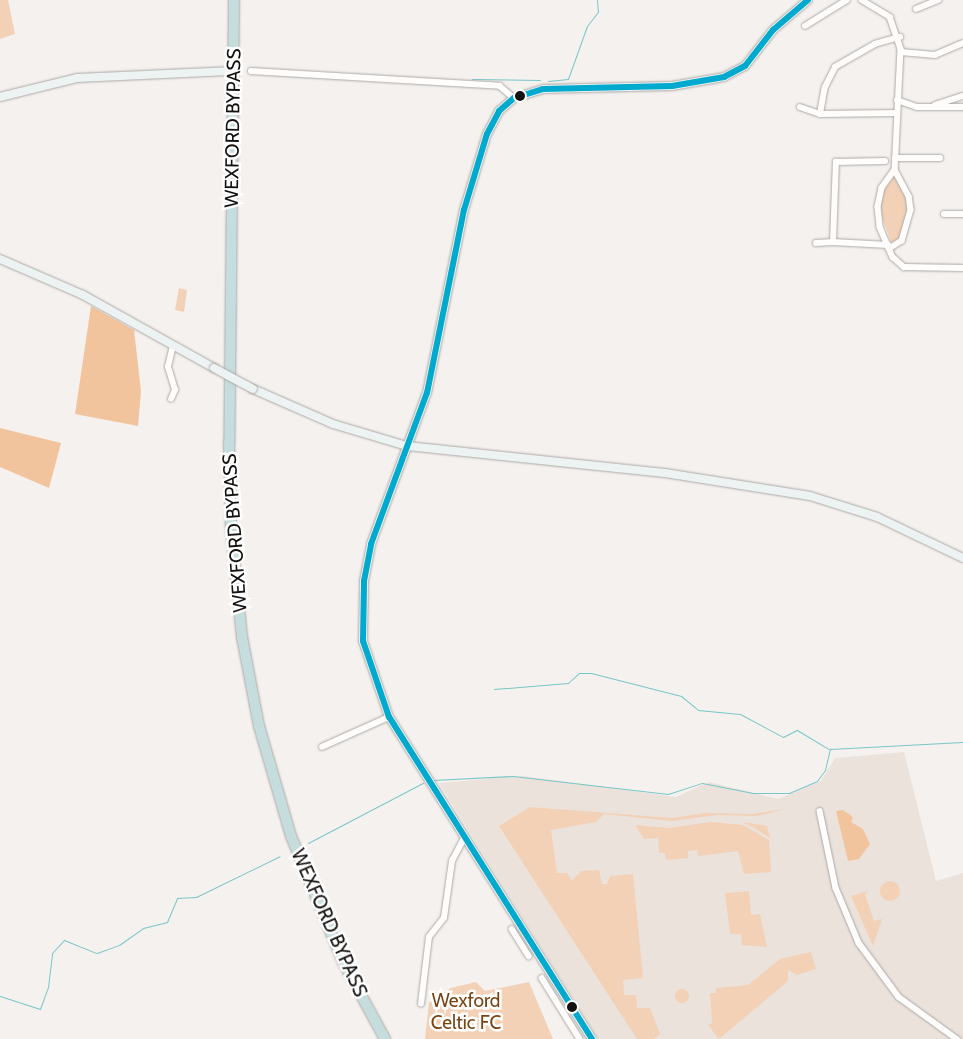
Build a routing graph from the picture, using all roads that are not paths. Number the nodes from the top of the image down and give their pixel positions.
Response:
1 (234, 0) edge
2 (808, 0) edge
3 (847, 0) edge
4 (862, 0) edge
5 (937, 0) edge
6 (916, 8) dead end
7 (805, 26) dead end
8 (900, 37) junction
9 (963, 43) edge
10 (902, 52) junction
11 (234, 71) junction
12 (251, 71) dead end
13 (963, 96) edge
14 (0, 97) edge
15 (514, 98) junction
16 (897, 100) junction
17 (800, 107) dead end
18 (931, 107) junction
19 (963, 107) edge
20 (896, 113) junction
21 (820, 114) junction
22 (895, 158) junction
23 (940, 158) dead end
24 (885, 161) dead end
25 (895, 170) junction
26 (944, 214) dead end
27 (963, 214) edge
28 (833, 242) junction
29 (816, 243) dead end
30 (888, 247) junction
31 (0, 259) edge
32 (963, 268) edge
33 (173, 346) junction
34 (172, 399) dead end
35 (407, 446) junction
36 (963, 558) edge
37 (389, 717) junction
38 (322, 747) dead end
39 (820, 810) dead end
40 (464, 838) junction
41 (512, 929) dead end
42 (529, 937) junction
43 (520, 942) junction
44 (529, 956) dead end
45 (542, 978) dead end
46 (421, 1004) dead end
47 (385, 1039) edge
48 (580, 1039) edge
49 (592, 1039) edge
50 (957, 1039) edge

1 - 11 highway, WEXFORD BYPASS
2 - 15 street
3 - 7 street
4 - 8 street
5 - 6 street
8 - 10 street
8 - 21 street
9 - 10 street
10 - 16 street
11 - 14 street
11 - 47 highway, WEXFORD BYPASS
12 - 15 street
13 - 18 street
15 - 35 street
16 - 18 street
16 - 20 street
17 - 21 street
18 - 19 street
20 - 21 street
20 - 22 street
22 - 23 street
22 - 25 street
24 - 28 street
25 - 30 street
25 - 30 street
26 - 27 street
28 - 29 street
28 - 30 street
30 - 32 street
31 - 33 street
33 - 34 street
33 - 35 street, bridge
35 - 36 street
35 - 37 street
37 - 38 street
37 - 40 street
39 - 50 street
40 - 42 street
40 - 46 street
41 - 43 street
42 - 43 street
42 - 49 street
43 - 44 street
45 - 48 street

